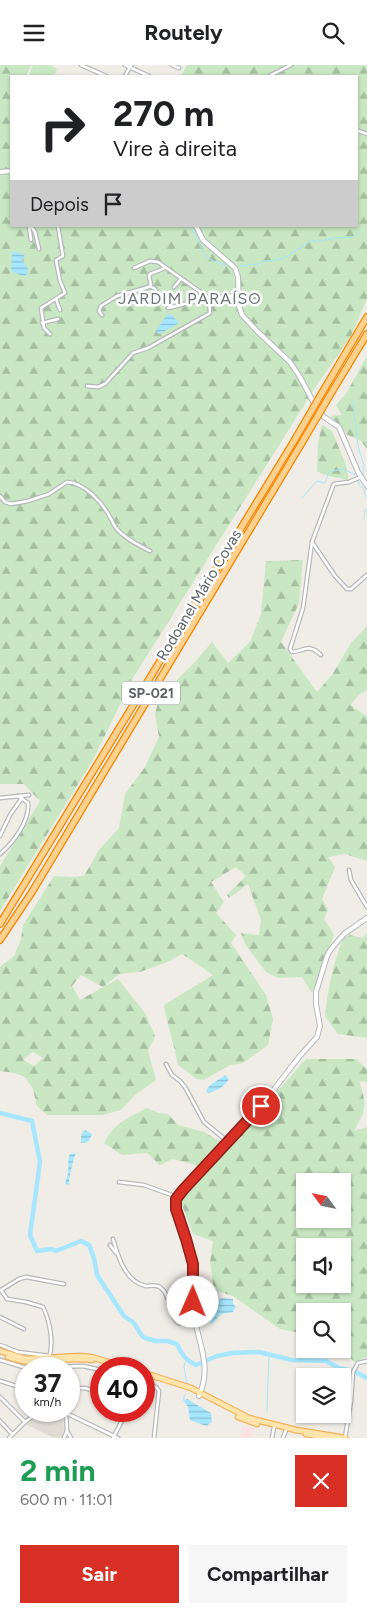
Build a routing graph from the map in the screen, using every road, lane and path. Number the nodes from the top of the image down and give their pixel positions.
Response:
1 (81, 65) edge
2 (125, 65) edge
3 (172, 65) edge
4 (291, 65) edge
5 (131, 66) edge
6 (179, 68) dead end
7 (104, 75) edge
8 (147, 75) edge
9 (271, 75) edge
10 (30, 227) edge
11 (31, 227) edge
12 (58, 227) edge
13 (196, 227) edge
14 (31, 239) dead end
15 (39, 249) dead end
16 (134, 268) dead end
17 (165, 268) junction
18 (181, 279) junction
19 (150, 286) junction
20 (174, 287) dead end
21 (239, 295) junction
22 (209, 298) junction
23 (56, 299) junction
24 (160, 299) dead end
25 (168, 308) dead end
26 (60, 310) dead end
27 (102, 315) dead end
28 (367, 317) edge
29 (58, 319) dead end
30 (42, 323) junction
31 (50, 333) dead end
32 (367, 334) edge
33 (87, 385) dead end
34 (360, 477) junction
35 (367, 486) edge
36 (0, 496) edge
37 (312, 542) junction
38 (150, 551) dead end
39 (367, 575) edge
40 (321, 655) dead end
41 (29, 795) dead end
42 (18, 796) junction
43 (0, 798) edge
44 (22, 798) junction
45 (0, 835) edge
46 (0, 854) edge
47 (349, 870) dead end
48 (367, 907) edge
49 (367, 918) edge
50 (0, 924) edge
51 (0, 940) edge
52 (166, 1064) dead end
53 (229, 1142) junction
54 (119, 1183) dead end
55 (177, 1197) junction
56 (114, 1239) dead end
57 (110, 1245) dead end
58 (118, 1257) junction
59 (64, 1284) dead end
60 (0, 1290) edge
61 (0, 1317) edge
62 (196, 1325) junction
63 (24, 1329) dead end
64 (0, 1345) edge
65 (0, 1353) edge
66 (17, 1357) edge
67 (41, 1357) edge
68 (50, 1357) edge
69 (0, 1360) edge
70 (367, 1361) edge
71 (15, 1365) edge
72 (155, 1377) edge
73 (0, 1381) edge
74 (15, 1386) edge
75 (155, 1388) edge
76 (200, 1394) junction
77 (0, 1397) edge
78 (15, 1412) edge
79 (80, 1419) edge
80 (0, 1421) edge
81 (25, 1422) edge
82 (67, 1422) edge
83 (121, 1422) edge
84 (274, 1427) junction
85 (286, 1430) junction
86 (67, 1431) junction
87 (296, 1431) junction
88 (12, 1434) junction
89 (113, 1437) edge
90 (9, 1438) edge
91 (64, 1438) edge
92 (71, 1438) edge
93 (118, 1438) edge
94 (154, 1438) edge
95 (272, 1438) edge
96 (283, 1438) edge
97 (328, 1438) edge
98 (345, 1438) edge

1 - 7 street
2 - 5 street
3 - 6 street
4 - 9 street
5 - 8 street
10 - 14 street
11 - 15 street
12 - 23 street
13 - 21 street
16 - 17 street
17 - 18 street
17 - 19 street
18 - 20 street
18 - 22 street
19 - 24 street
19 - 27 street
21 - 22 street
21 - 34 street
22 - 25 street
22 - 33 street
23 - 26 street
23 - 30 street
28 - 50 highway, Rodoanel Mário Covas / SP-021, bridge
29 - 30 street
30 - 31 street
32 - 51 highway, Rodoanel Mário Covas / SP-021, bridge
34 - 35 street
34 - 37 street
36 - 38 street
37 - 39 street
37 - 40 street
41 - 42 street
42 - 43 street
42 - 44 street
44 - 45 street
44 - 46 street
47 - 48 street
49 - 53 street
52 - 53 street
53 - 55 street
54 - 55 street
55 - 62 street
56 - 58 street
57 - 58 street
58 - 62 street
59 - 60 street
60 - 68 street
61 - 63 street
62 - 76 street
64 - 67 street
65 - 66 main road
69 - 71 street
70 - 98 street
72 - 76 main road
73 - 74 street
75 - 94 street
76 - 84 main road
76 - 87 main road
77 - 78 street
79 - 89 street
80 - 88 street
81 - 88 street
82 - 86 street
83 - 89 street
84 - 85 main road
84 - 95 street
85 - 87 main road
85 - 96 street
86 - 91 street
86 - 92 street
87 - 97 main road
87 - 98 main road
88 - 90 street
89 - 93 street

